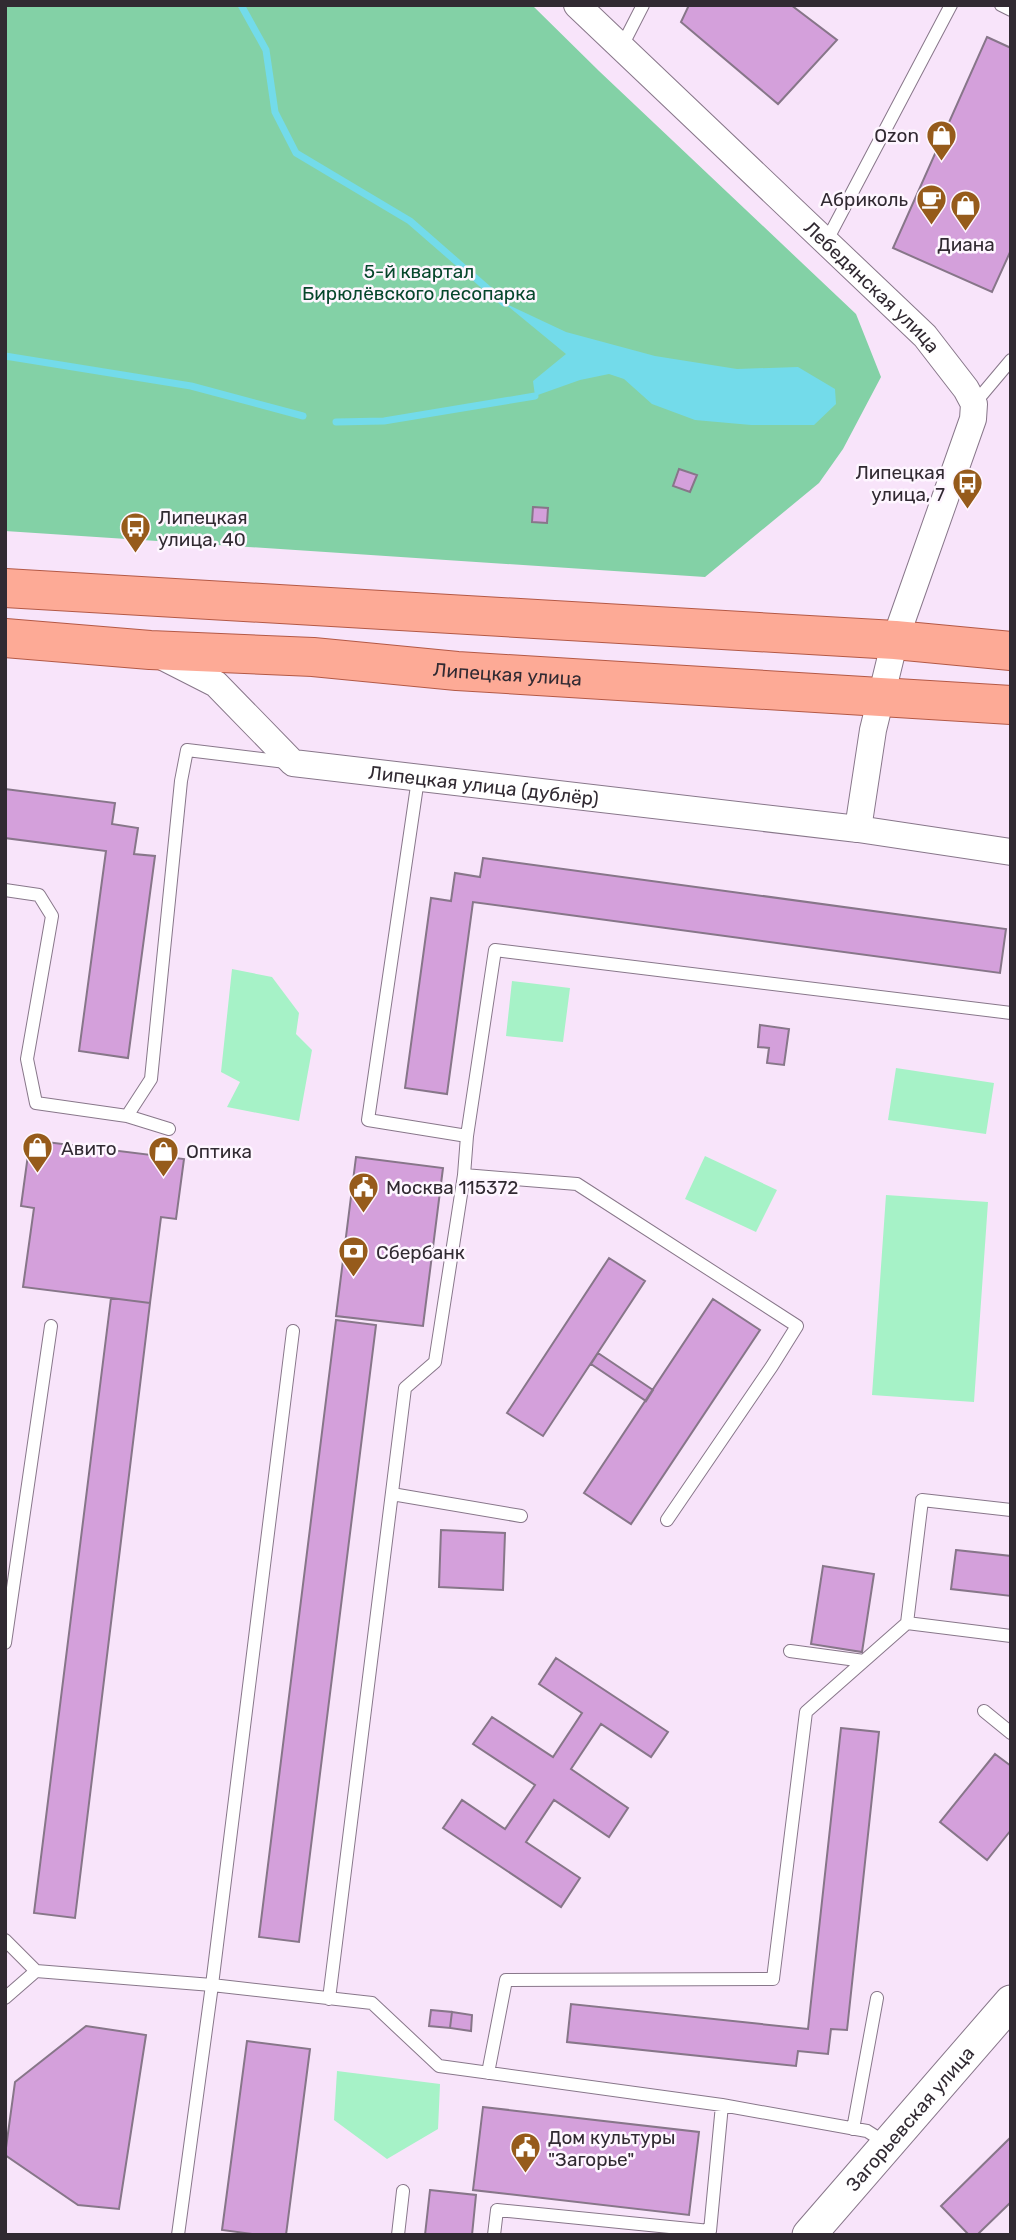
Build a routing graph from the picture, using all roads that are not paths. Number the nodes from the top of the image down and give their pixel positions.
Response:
1 (576, 5) edge
2 (643, 5) edge
3 (951, 5) edge
4 (1001, 5) edge
5 (1011, 10) edge
6 (620, 49) junction
7 (826, 242) junction
8 (1011, 360) edge
9 (974, 404) junction
10 (5, 588) edge
11 (5, 638) edge
12 (895, 640) junction
13 (150, 650) junction
14 (1011, 651) edge
15 (880, 696) junction
16 (1011, 705) edge
17 (293, 762) junction
18 (418, 779) junction
19 (858, 830) junction
20 (1011, 852) edge
21 (5, 890) edge
22 (1011, 1013) edge
23 (127, 1116) junction
24 (169, 1129) dead end
25 (467, 1136) junction
26 (464, 1175) junction
27 (51, 1326) dead end
28 (293, 1331) dead end
29 (392, 1494) junction
30 (1011, 1510) edge
31 (521, 1517) dead end
32 (667, 1520) dead end
33 (12, 1550) edge
34 (907, 1623) junction
35 (1011, 1636) edge
36 (5, 1643) edge
37 (789, 1651) dead end
38 (864, 1661) junction
39 (984, 1712) dead end
40 (1011, 1734) edge
41 (5, 1940) edge
42 (36, 1971) junction
43 (212, 1985) junction
44 (5, 1998) edge
45 (329, 1998) junction
46 (877, 1998) dead end
47 (1011, 2002) edge
48 (488, 2073) junction
49 (722, 2105) junction
50 (853, 2129) junction
51 (886, 2143) junction
52 (403, 2190) dead end
53 (178, 2235) edge
54 (398, 2235) edge
55 (494, 2235) edge
56 (808, 2235) edge

1 - 6 street, Лебедянская улица
2 - 6 lane
3 - 7 lane
4 - 5 lane
6 - 7 street, Лебедянская улица
7 - 9 street, Лебедянская улица
8 - 9 lane
9 - 12 street
10 - 12 main road
11 - 13 main road, Липецкая улица
12 - 14 main road
12 - 15 street
13 - 15 main road, Липецкая улица
13 - 17 street
15 - 16 main road, Липецкая улица
15 - 19 street
17 - 18 street, Липецкая улица (дублёр)
17 - 23 lane
18 - 19 street, Липецкая улица (дублёр)
18 - 25 lane
19 - 20 street, Липецкая улица (дублёр)
21 - 23 lane
22 - 25 lane
23 - 24 lane
25 - 26 lane
26 - 29 lane
26 - 32 lane
27 - 33 lane
28 - 43 lane
29 - 31 lane
29 - 45 lane
30 - 34 lane
33 - 36 lane
34 - 35 lane
34 - 38 lane
37 - 38 lane
38 - 48 lane
39 - 40 lane
41 - 42 lane
42 - 43 lane
42 - 44 lane
43 - 45 lane
43 - 53 lane
45 - 48 lane
46 - 50 lane
47 - 51 street, Загорьевская улица
48 - 49 lane
49 - 50 lane
49 - 55 lane
50 - 51 lane
51 - 56 street, Загорьевская улица
52 - 54 lane

